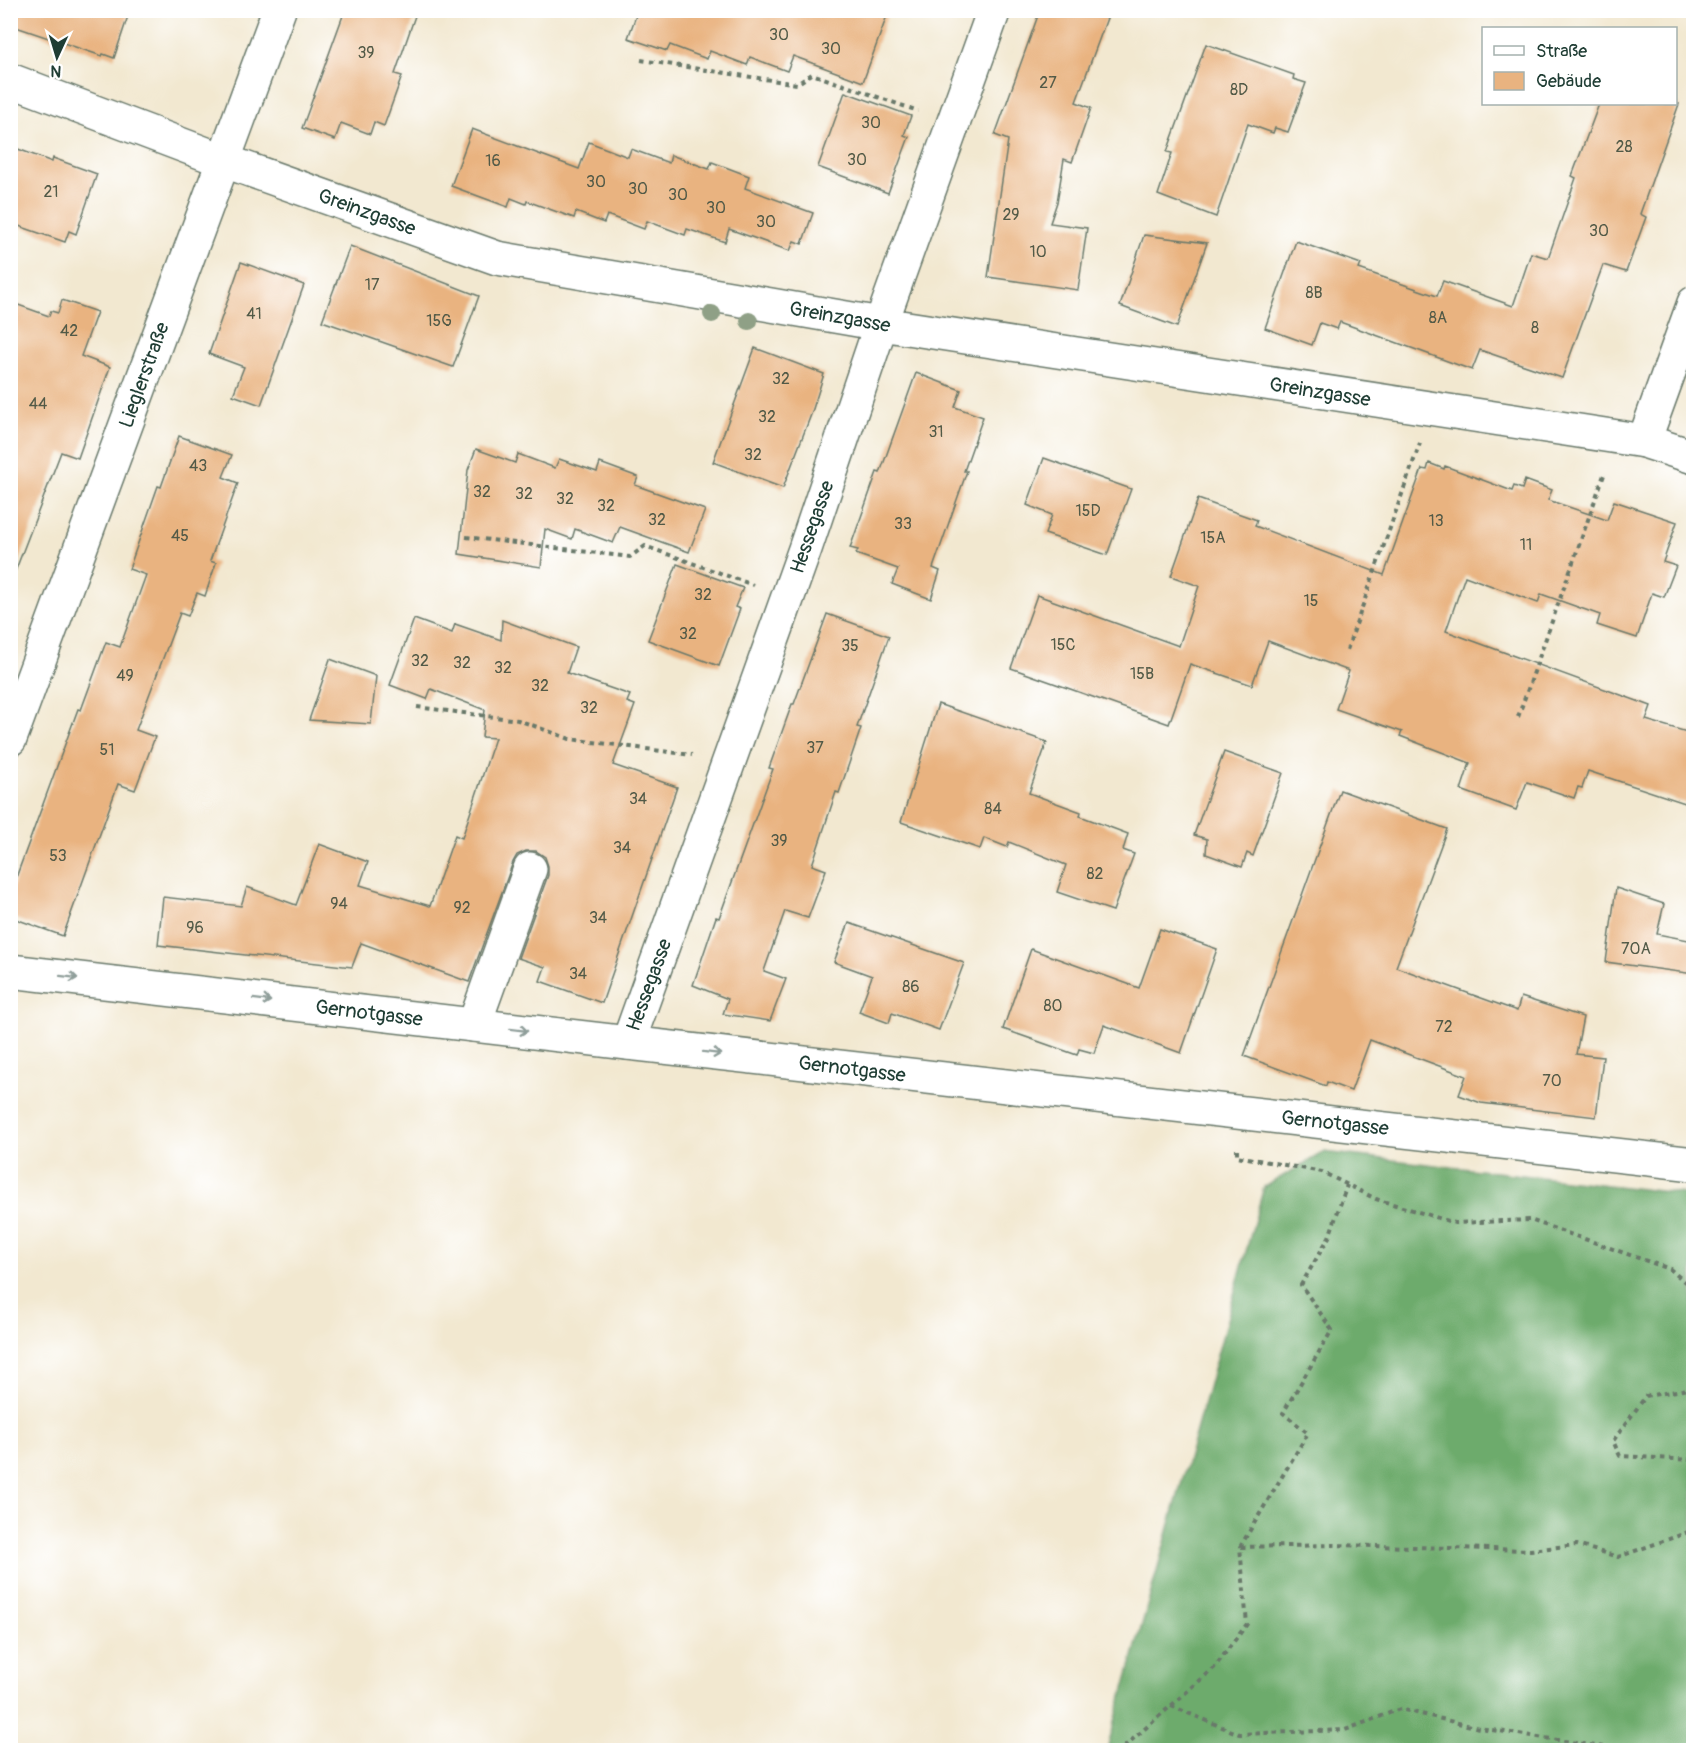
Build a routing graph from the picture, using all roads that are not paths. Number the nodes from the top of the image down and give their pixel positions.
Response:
1 (279, 10) edge
2 (994, 10) edge
3 (10, 81) edge
4 (222, 160) junction
5 (1694, 303) edge
6 (881, 324) junction
7 (1631, 439) junction
8 (1694, 457) edge
9 (10, 739) edge
10 (530, 869) dead end
11 (10, 971) edge
12 (474, 1025) junction
13 (628, 1043) junction
14 (1694, 1164) edge

1 - 4 street, Lieglerstraße
2 - 6 street, Hessegasse
3 - 4 street, Greinzgasse
4 - 6 street, Greinzgasse
4 - 9 street, Lieglerstraße
5 - 7 street
6 - 7 street, Greinzgasse
6 - 13 street, Hessegasse
7 - 8 street, Greinzgasse
10 - 12 street
11 -> 12 street, Gernotgasse
12 -> 13 street, Gernotgasse
13 -> 14 street, Gernotgasse

